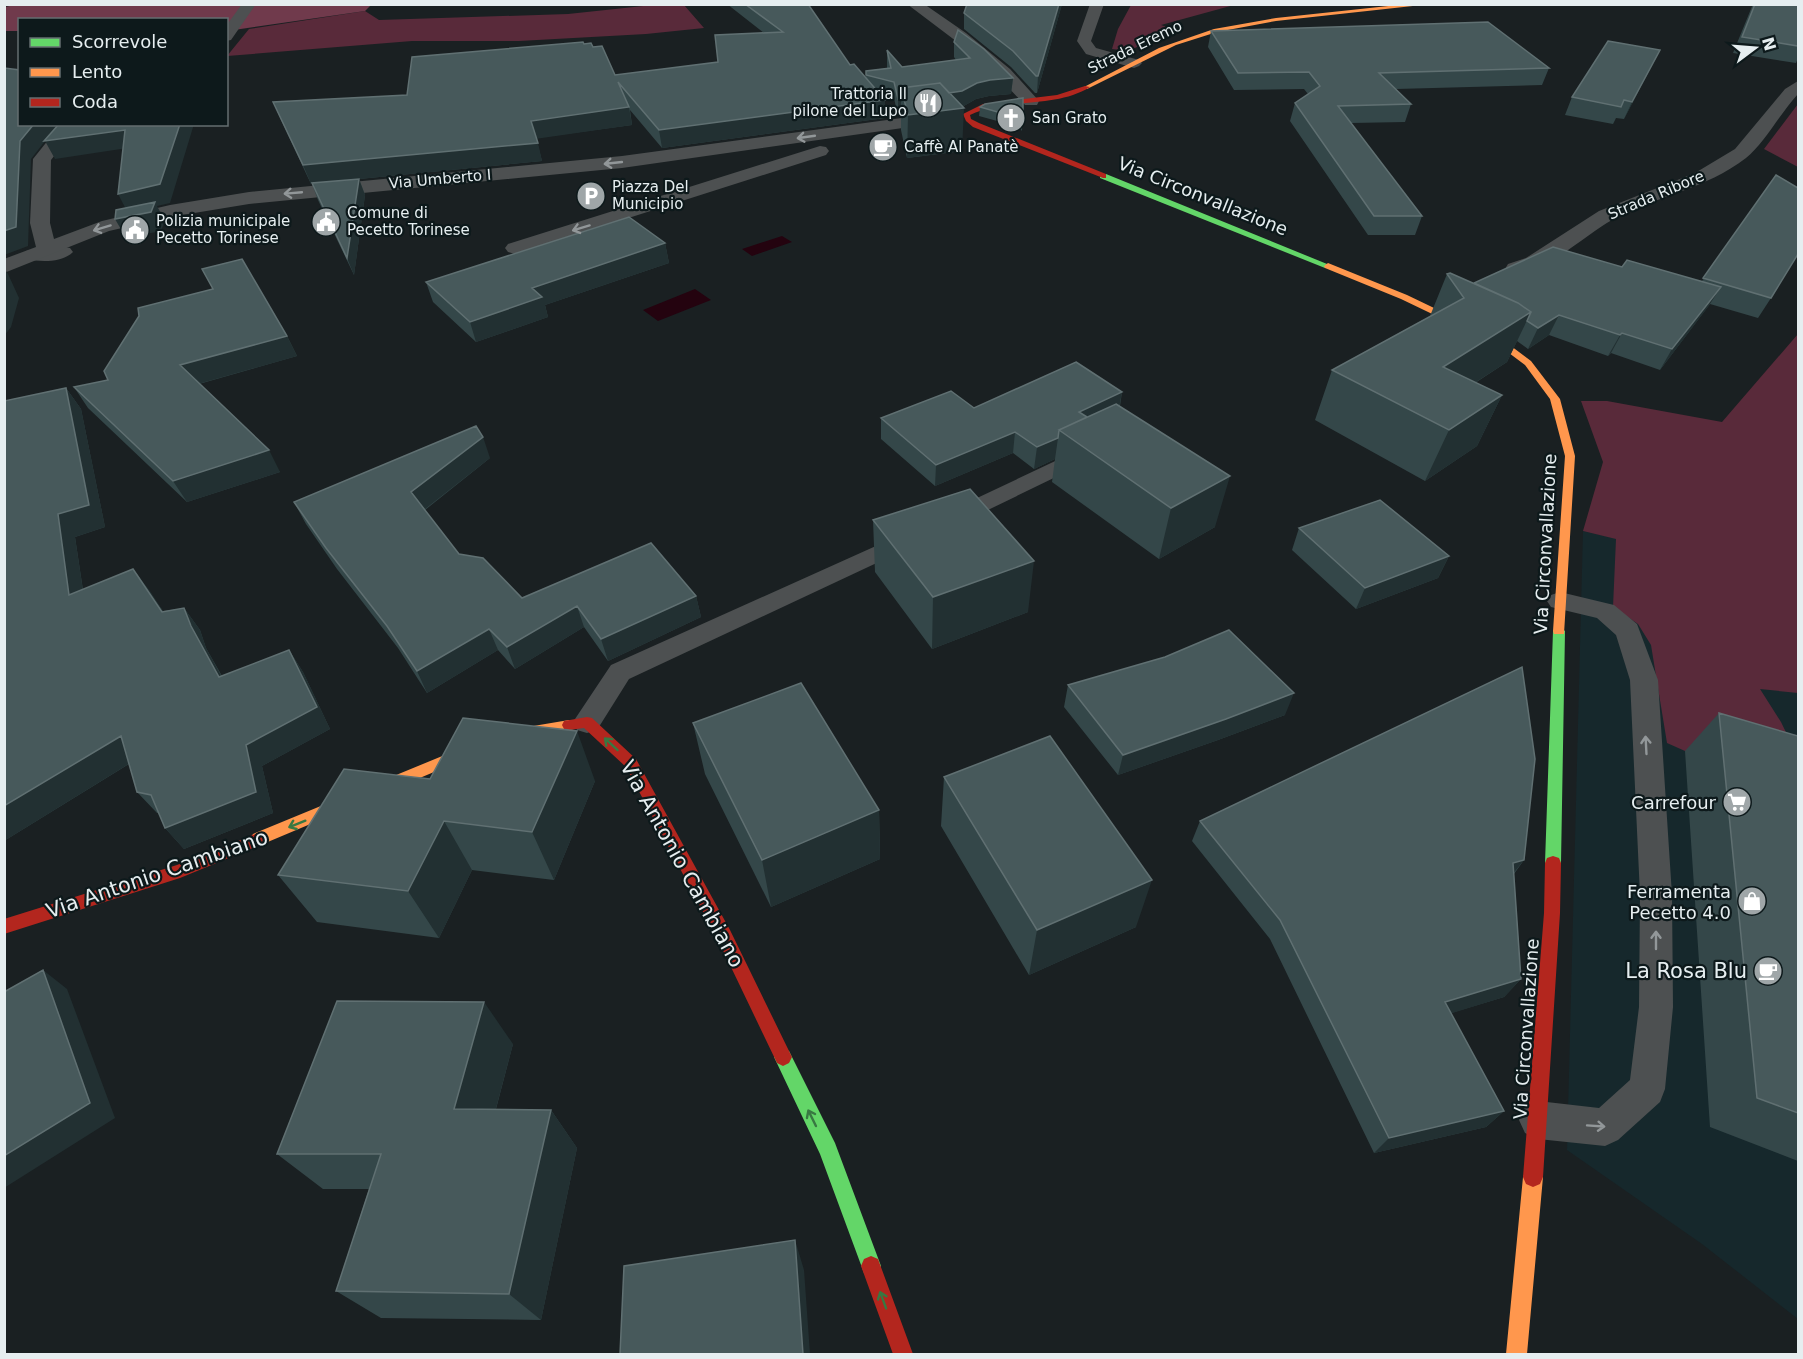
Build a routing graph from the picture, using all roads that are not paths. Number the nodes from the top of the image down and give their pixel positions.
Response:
1 (249, 4) edge
2 (914, 4) edge
3 (1097, 4) edge
4 (1429, 4) edge
5 (228, 35) edge
6 (1134, 63) junction
7 (1798, 86) edge
8 (1031, 101) junction
9 (966, 114) junction
10 (80, 126) edge
11 (885, 126) junction
12 (515, 248) dead end
13 (49, 251) junction
14 (4, 267) edge
15 (1503, 275) edge
16 (1449, 299) edge
17 (1427, 309) junction
18 (1102, 446) edge
19 (1560, 601) junction
20 (587, 722) junction
21 (4, 927) edge
22 (1538, 1120) junction
23 (903, 1354) edge
24 (1516, 1354) edge

1 - 5 street
2 - 8 street
3 - 6 street
4 - 6 main road, Strada Eremo
6 - 8 main road, Strada Eremo
7 - 15 street, Strada Ribore
8 - 9 main road, Strada Eremo
9 - 11 street, Via Umberto I
9 - 17 main road, Via Circonvallazione
10 - 13 street
11 -> 12 street, Via Umberto I
11 -> 13 street, Via Umberto I
13 - 14 street, Via Umberto I
16 - 17 street
17 - 19 main road, Via Circonvallazione
18 - 20 lane
19 - 22 main road, Via Circonvallazione
22 -> 19 lane
20 -> 21 main road, Via Antonio Cambiano
23 -> 20 main road, Via Antonio Cambiano
22 - 24 main road, Via Circonvallazione

